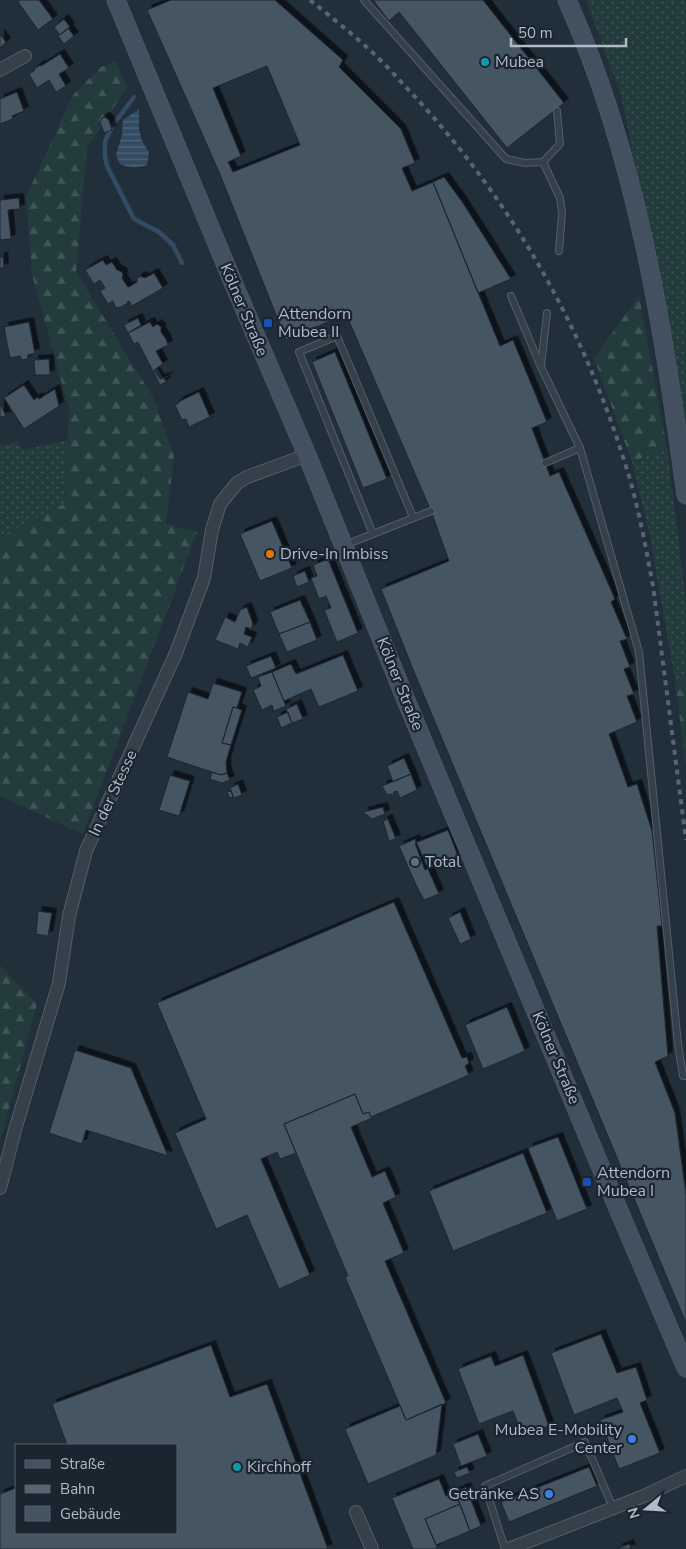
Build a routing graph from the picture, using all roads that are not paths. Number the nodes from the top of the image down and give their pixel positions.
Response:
1 (116, 0) edge
2 (364, 0) edge
3 (566, 0) edge
4 (25, 56) dead end
5 (0, 70) edge
6 (557, 111) dead end
7 (543, 162) junction
8 (559, 251) dead end
9 (511, 296) dead end
10 (547, 313) dead end
11 (540, 367) junction
12 (580, 448) junction
13 (307, 455) junction
14 (545, 463) dead end
15 (686, 495) edge
16 (431, 511) dead end
17 (414, 517) junction
18 (373, 534) junction
19 (344, 545) junction
20 (686, 1076) edge
21 (0, 1188) edge
22 (686, 1368) edge
23 (686, 1476) edge
24 (613, 1508) junction
25 (356, 1512) dead end
26 (372, 1549) edge
27 (505, 1549) edge
28 (509, 1549) edge

1 - 13 street, Kölner Straße
2 - 7 lane
3 - 15 street
4 - 5 street
6 - 7 lane
7 - 8 lane
9 - 11 lane
10 - 11 lane
11 - 12 lane
12 - 14 lane
12 - 20 lane
13 - 19 street, Kölner Straße
13 - 21 street, In der Stesse
16 - 17 lane
17 - 18 lane
17 - 18 lane
18 - 19 lane
19 - 22 street, Kölner Straße
23 - 24 street
24 - 27 lane
24 - 28 street
25 - 26 street

